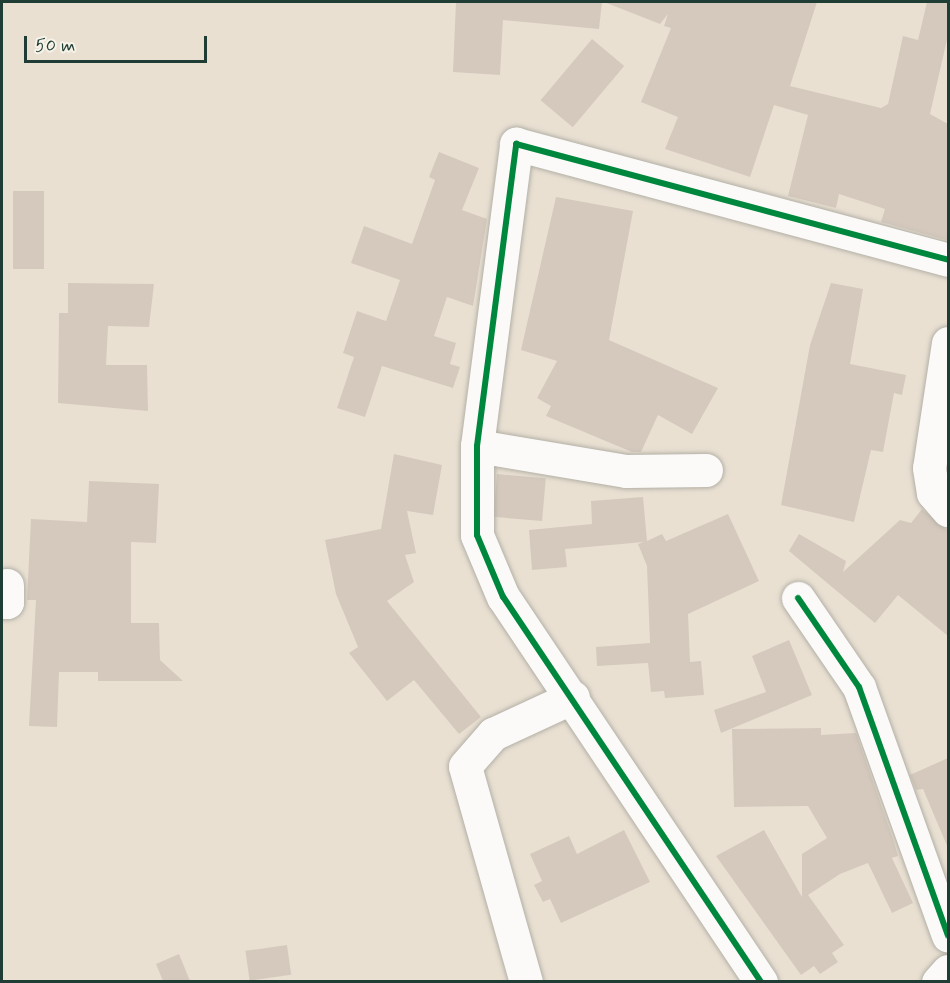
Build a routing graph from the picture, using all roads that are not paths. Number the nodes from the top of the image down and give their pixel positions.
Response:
1 (948, 260) edge
2 (948, 343) edge
3 (477, 446) junction
4 (706, 470) dead end
5 (948, 510) edge
6 (798, 598) dead end
7 (573, 697) junction
8 (948, 936) edge
9 (948, 971) edge
10 (526, 981) edge
11 (760, 981) edge
12 (938, 981) edge

1 - 3 street
2 - 5 street
3 - 4 street
3 - 7 street
6 - 8 street
7 - 10 street
7 - 11 street
9 - 12 street

